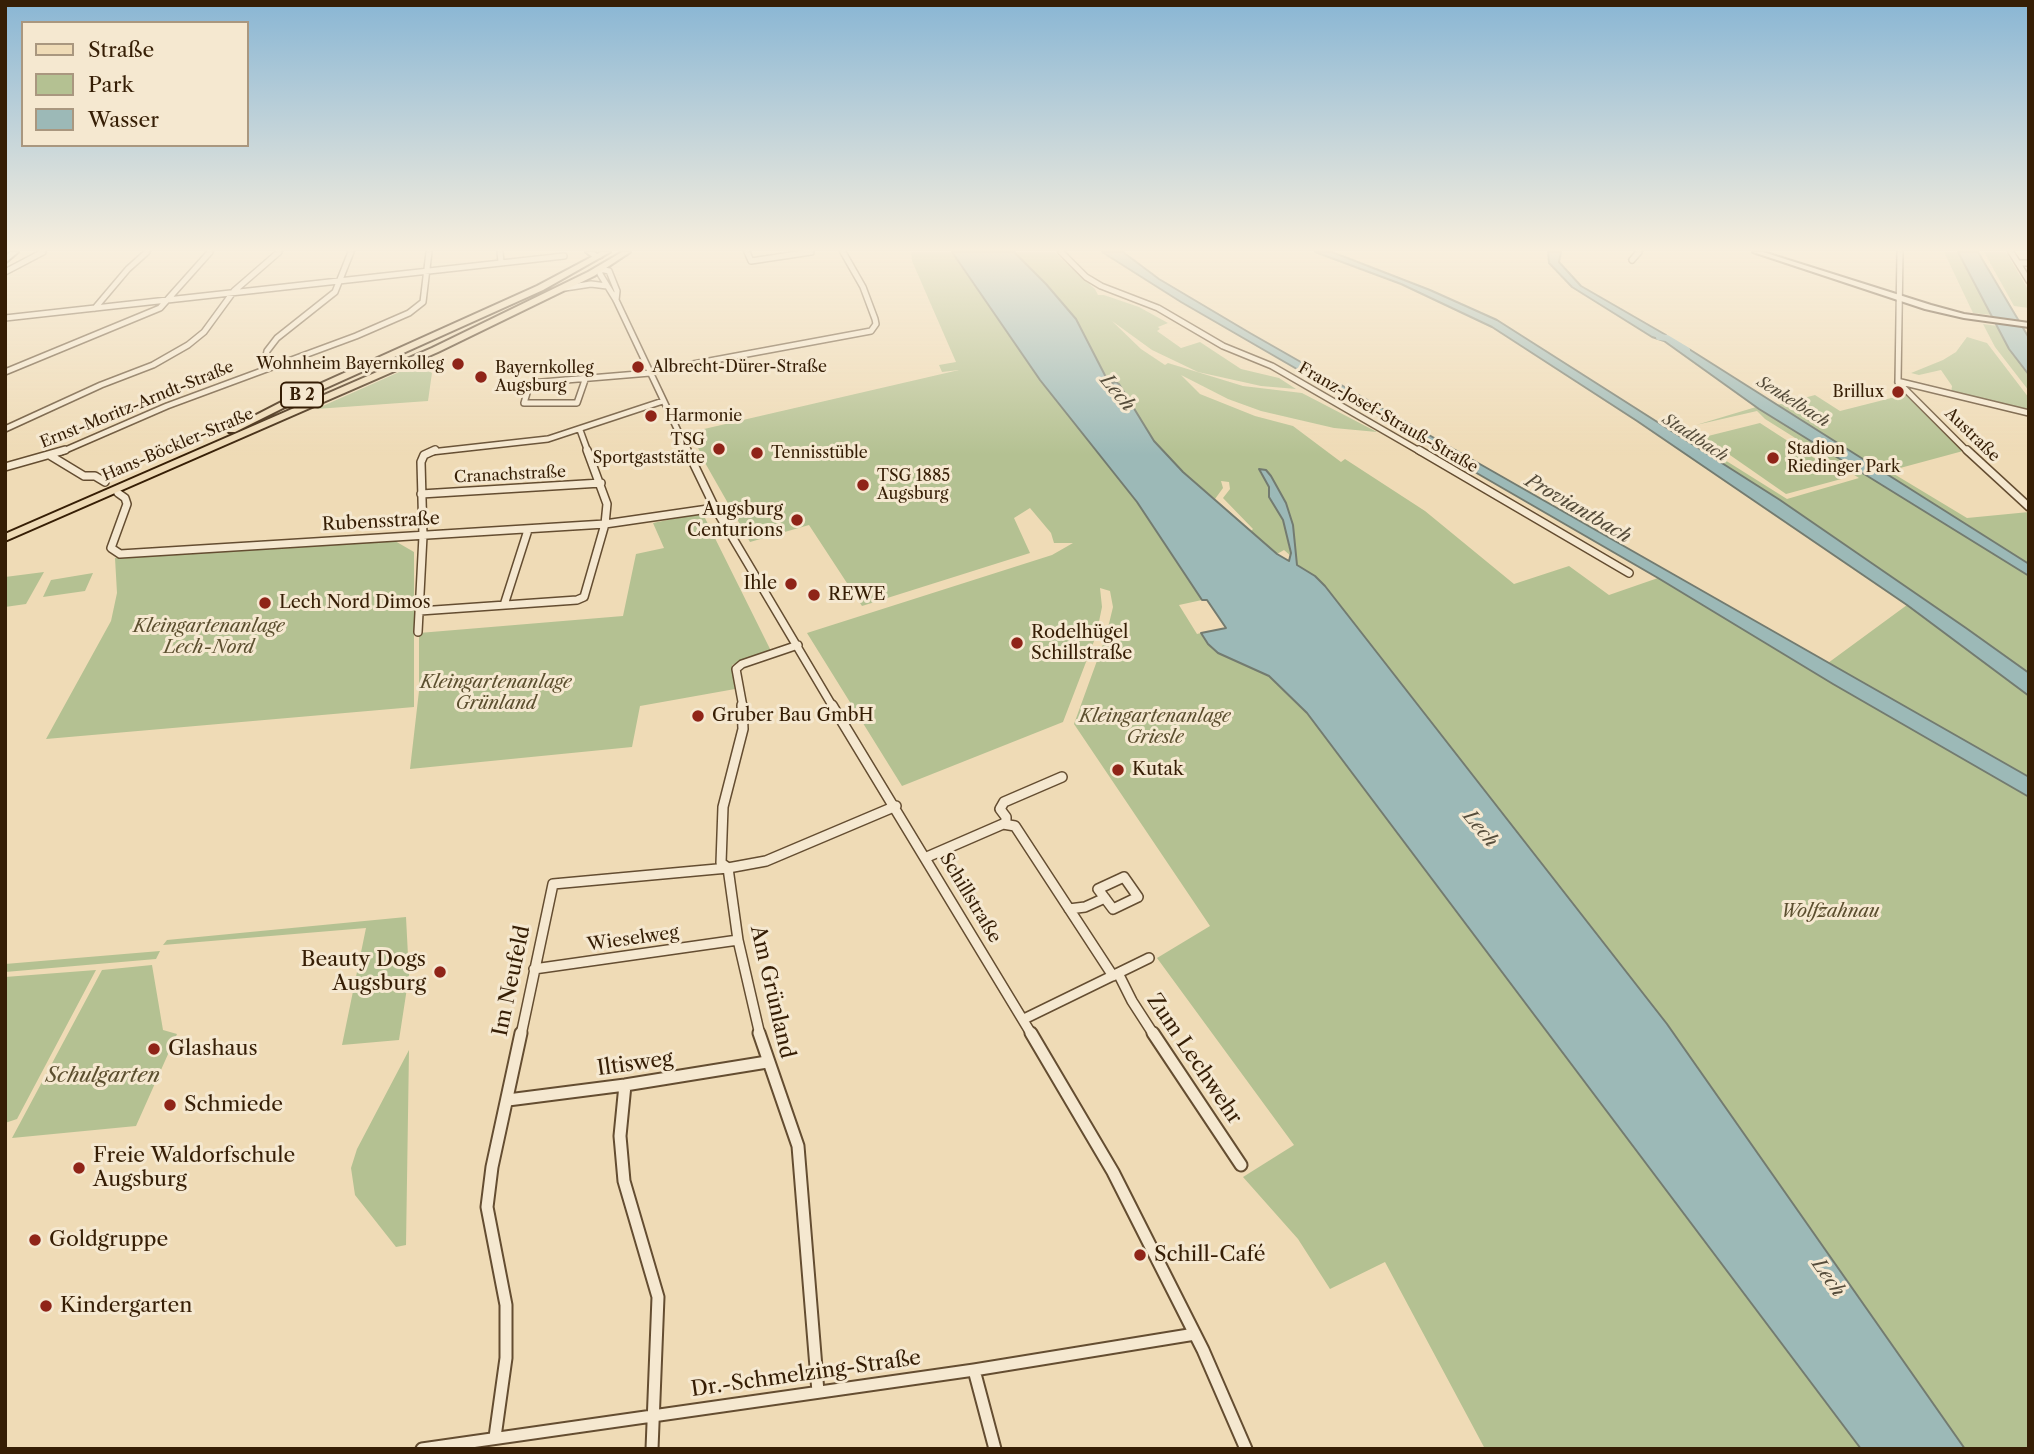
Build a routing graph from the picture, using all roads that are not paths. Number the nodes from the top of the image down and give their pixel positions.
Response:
1 (133, 320) edge
2 (213, 320) edge
3 (302, 320) edge
4 (392, 320) edge
5 (470, 320) edge
6 (498, 320) edge
7 (625, 320) edge
8 (875, 320) edge
9 (1178, 320) edge
10 (1899, 320) edge
11 (1994, 320) edge
12 (2029, 325) edge
13 (263, 370) junction
14 (5, 372) edge
15 (650, 372) junction
16 (585, 380) junction
17 (1898, 382) junction
18 (663, 401) junction
19 (2029, 413) edge
20 (5, 429) edge
21 (580, 430) junction
22 (51, 456) junction
23 (5, 467) edge
24 (105, 482) dead end
25 (601, 483) junction
26 (118, 493) dead end
27 (421, 494) junction
28 (2029, 507) edge
29 (715, 508) junction
30 (605, 524) junction
31 (528, 530) junction
32 (5, 532) edge
33 (423, 536) junction
34 (5, 538) edge
35 (1629, 573) dead end
36 (504, 605) junction
37 (420, 611) junction
38 (418, 632) dead end
39 (798, 645) junction
40 (1062, 777) dead end
41 (896, 806) junction
42 (1006, 824) junction
43 (927, 857) junction
44 (728, 868) junction
45 (1102, 899) dead end
46 (1069, 909) junction
47 (738, 940) junction
48 (1149, 958) dead end
49 (534, 969) junction
50 (1115, 974) junction
51 (1024, 1019) junction
52 (768, 1062) junction
53 (625, 1085) junction
54 (508, 1100) junction
55 (1241, 1165) dead end
56 (1195, 1334) junction
57 (974, 1370) junction
58 (817, 1392) junction
59 (654, 1414) junction
60 (495, 1437) junction
61 (422, 1449) edge
62 (652, 1449) edge
63 (995, 1449) edge
64 (1246, 1449) edge

1 - 14 street
2 - 20 street
3 - 13 street
4 - 13 street, Ernst-Moritz-Arndt-Straße
5 - 32 main road, Hans-Böckler-Straße / B 2
6 - 34 main road, Hans-Böckler-Straße / B 2
7 - 15 street, Schillstraße
8 - 15 street
9 - 35 street, Franz-Josef-Strauß-Straße
10 - 17 street
11 - 12 main road
13 - 22 street, Ernst-Moritz-Arndt-Straße
15 - 16 street
15 - 18 street, Schillstraße
16 - 16 street
17 - 19 street, Austraße
17 - 28 street, Austraße
18 - 21 street
18 - 29 street, Schillstraße
21 - 25 street
21 - 27 street
22 - 23 street, Ernst-Moritz-Arndt-Straße
22 - 24 street
25 - 27 street, Cranachstraße
25 - 30 street
26 - 33 street, Rubensstraße
27 - 33 street
29 - 30 street, Rubensstraße
29 - 39 street, Schillstraße
30 - 31 street, Rubensstraße
30 - 36 street
31 - 33 street, Rubensstraße
31 - 36 street
33 - 37 street
36 - 37 street
37 - 38 street
39 - 41 street, Schillstraße
39 - 44 street, Am Grünland
40 - 42 street
41 - 43 street, Schillstraße
41 - 44 street, Im Neufeld
42 - 43 street
42 - 46 street, Zum Lechwehr
43 - 51 street, Schillstraße
44 - 47 street, Am Grünland
44 - 49 street, Im Neufeld
45 - 46 street
46 - 50 street, Zum Lechwehr
47 - 49 street, Wieselweg
47 - 52 street, Am Grünland
48 - 50 street
49 - 54 street, Im Neufeld
50 - 51 street
50 - 55 street, Zum Lechwehr
51 - 56 street, Schillstraße
52 - 53 street, Iltisweg
52 - 58 street, Am Grünland
53 - 54 street, Iltisweg
53 - 59 street
54 - 60 street, Im Neufeld
56 - 57 street, Dr.-Schmelzing-Straße
56 - 64 street, Schillstraße
57 - 58 street, Dr.-Schmelzing-Straße
57 - 63 street
58 - 59 street, Dr.-Schmelzing-Straße
59 - 60 street, Dr.-Schmelzing-Straße
59 - 62 street
60 - 61 street, Dr.-Schmelzing-Straße

